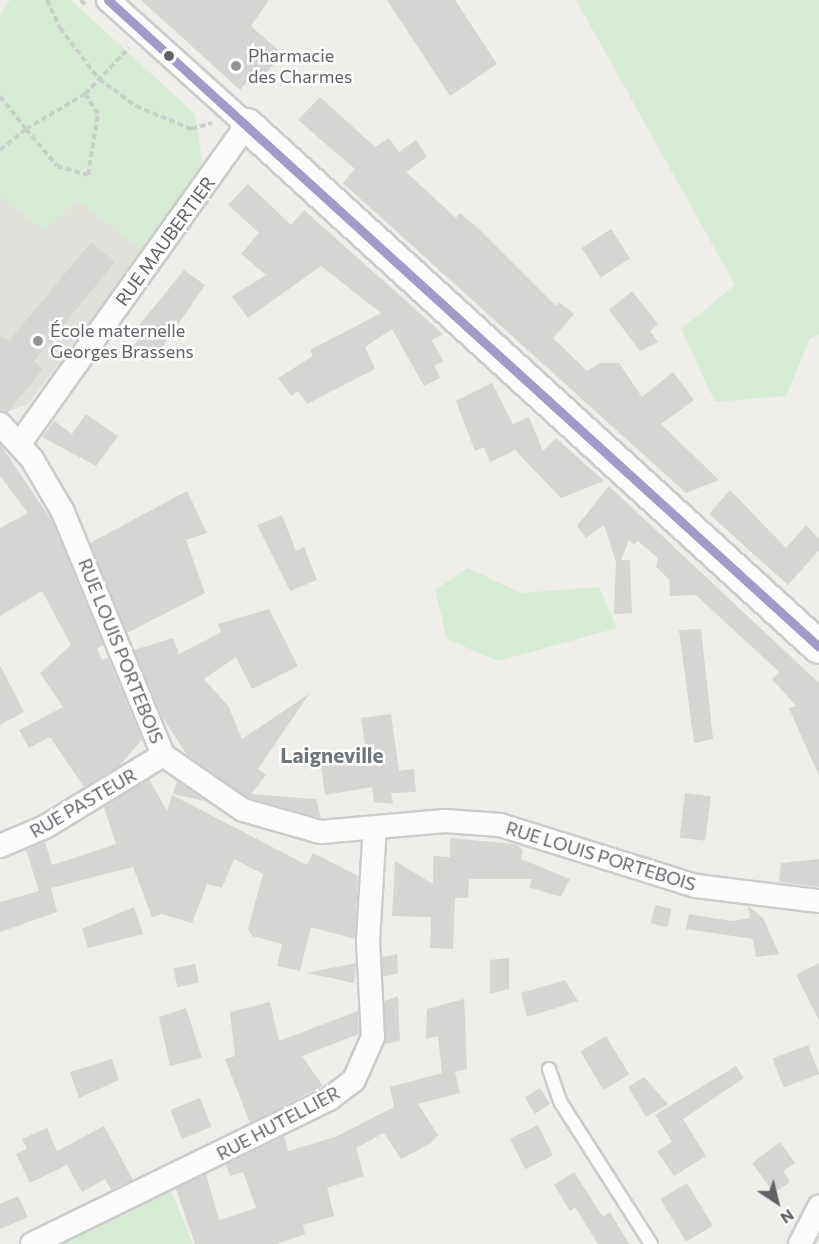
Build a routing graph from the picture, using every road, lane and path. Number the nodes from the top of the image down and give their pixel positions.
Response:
1 (47, 0) edge
2 (108, 0) edge
3 (128, 50) dead end
4 (99, 79) junction
5 (85, 94) junction
6 (0, 96) edge
7 (237, 116) junction
8 (26, 129) junction
9 (0, 150) edge
10 (0, 424) edge
11 (20, 443) junction
12 (819, 647) edge
13 (163, 755) junction
14 (375, 827) junction
15 (0, 846) edge
16 (819, 901) edge
17 (549, 1069) dead end
18 (819, 1207) edge
19 (32, 1244) edge
20 (651, 1244) edge
21 (800, 1244) edge

1 - 4 path
2 - 7 street
3 - 4 path
4 - 5 path
4 - 7 path
5 - 8 path
5 - 8 path
6 - 8 path
7 - 11 street, RUE MAUBERTIER
7 - 12 main road
8 - 9 path
10 - 11 street, RUE LOUIS PORTEBOIS
11 - 13 street, RUE LOUIS PORTEBOIS
13 - 14 street, RUE LOUIS PORTEBOIS
13 - 15 street, RUE PASTEUR
14 - 16 street, RUE LOUIS PORTEBOIS
14 - 19 street, RUE HUTELLIER
17 - 20 lane
18 - 21 street

